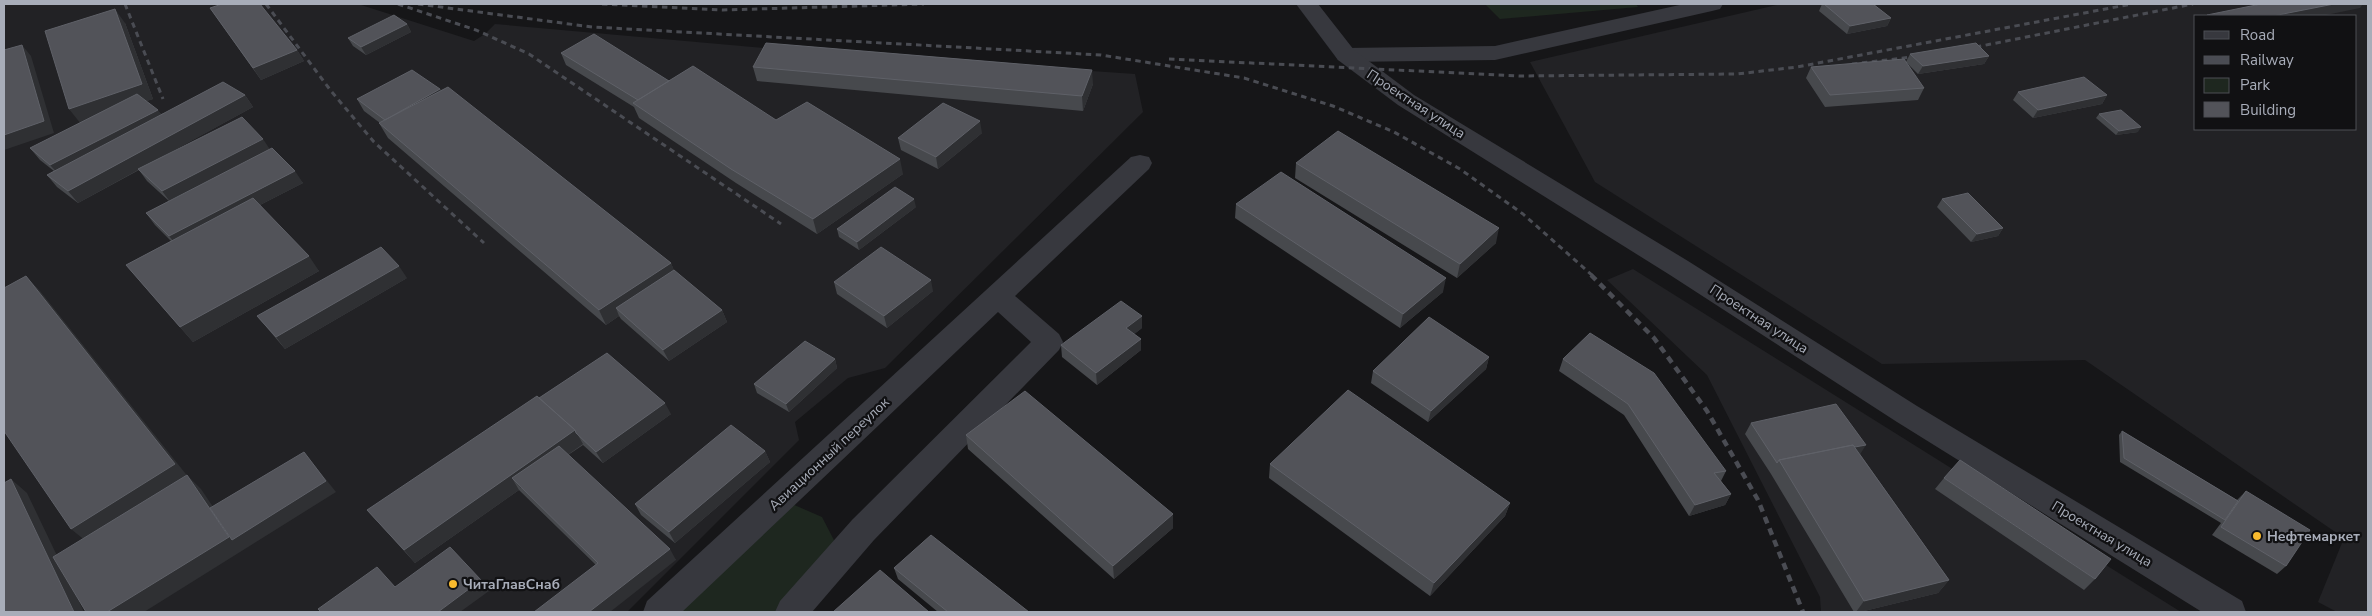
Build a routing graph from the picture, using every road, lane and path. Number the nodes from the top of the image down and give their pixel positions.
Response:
1 (1307, 4) edge
2 (1712, 4) edge
3 (1346, 55) junction
4 (1140, 163) dead end
5 (998, 296) junction
6 (660, 612) edge
7 (792, 612) edge
8 (2230, 612) edge

1 - 3 street, Проектная улица
2 - 3 street
3 - 8 street, Проектная улица
4 - 5 street, Авиационный переулок
5 - 6 street, Авиационный переулок
5 - 7 street

